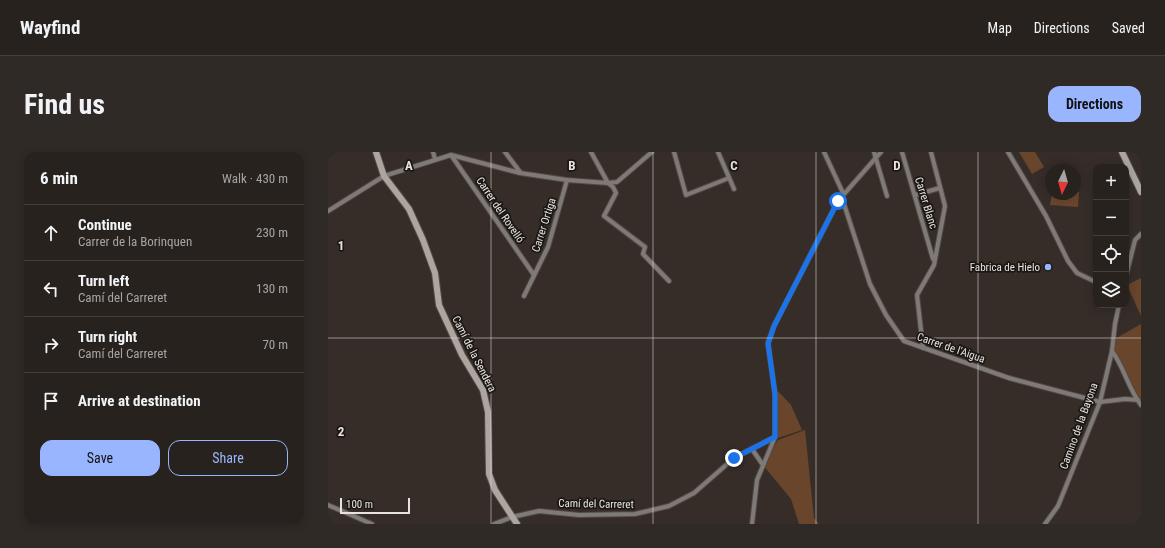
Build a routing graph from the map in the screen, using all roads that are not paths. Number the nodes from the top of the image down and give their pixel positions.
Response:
1 (376, 152) edge
2 (433, 152) edge
3 (505, 152) edge
4 (590, 152) edge
5 (651, 152) edge
6 (674, 152) edge
7 (718, 152) edge
8 (824, 152) edge
9 (874, 152) edge
10 (881, 152) edge
11 (902, 152) edge
12 (931, 152) edge
13 (1008, 152) edge
14 (1122, 152) edge
15 (452, 155) junction
16 (875, 157) junction
17 (435, 160) junction
18 (520, 173) junction
19 (384, 176) junction
20 (729, 178) junction
21 (567, 180) junction
22 (608, 183) junction
23 (940, 188) junction
24 (734, 189) dead end
25 (1141, 192) edge
26 (843, 193) junction
27 (915, 195) junction
28 (887, 196) dead end
29 (328, 211) edge
30 (1141, 234) edge
31 (934, 260) junction
32 (1127, 272) edge
33 (534, 275) junction
34 (669, 281) dead end
35 (1093, 281) edge
36 (524, 296) dead end
37 (1118, 308) edge
38 (923, 348) junction
39 (1112, 351) junction
40 (1138, 400) junction
41 (1100, 402) junction
42 (1141, 405) edge
43 (775, 437) junction
44 (752, 449) junction
45 (763, 465) junction
46 (328, 505) edge
47 (512, 517) junction
48 (372, 524) edge
49 (494, 524) edge
50 (517, 524) edge
51 (752, 524) edge
52 (1044, 524) edge

1 - 19 street, Camí de la Sendera
2 - 17 street
3 - 18 street
4 - 22 street
5 - 22 street
6 - 20 street
7 - 20 street
8 - 26 street, Carrer de l'Aigua
9 - 16 street
10 - 16 street
11 - 27 street, Carrer Blanc
12 - 23 street
13 - 35 street
14 - 25 street
15 - 17 street
15 - 18 street
15 - 33 street, Carrer del Rovelló
16 - 26 street
16 - 28 street
17 - 19 street
18 - 21 street
19 - 29 street
19 - 47 street, Camí de la Sendera
20 - 24 street
21 - 22 street
21 - 33 street, Carrer Ortiga
22 - 34 street
23 - 27 street
23 - 31 street
26 - 38 street, Carrer de l'Aigua
26 - 43 street
27 - 31 street, Carrer Blanc
30 - 32 street
31 - 38 street
33 - 36 street, Carrer Ortiga
37 - 39 street, Camino de la Bayona
38 - 41 street, Carrer de l'Aigua
39 - 40 street
39 - 41 street, Camino de la Bayona
40 - 41 street
40 - 42 street
41 - 52 street, Camino de la Bayona
43 - 44 street, Camí del Carreret
43 - 45 street
44 - 45 street
44 - 47 street, Camí del Carreret
45 - 51 street
46 - 48 street
47 - 49 street, Camí del Carreret
47 - 50 street, Camí de la Sendera

